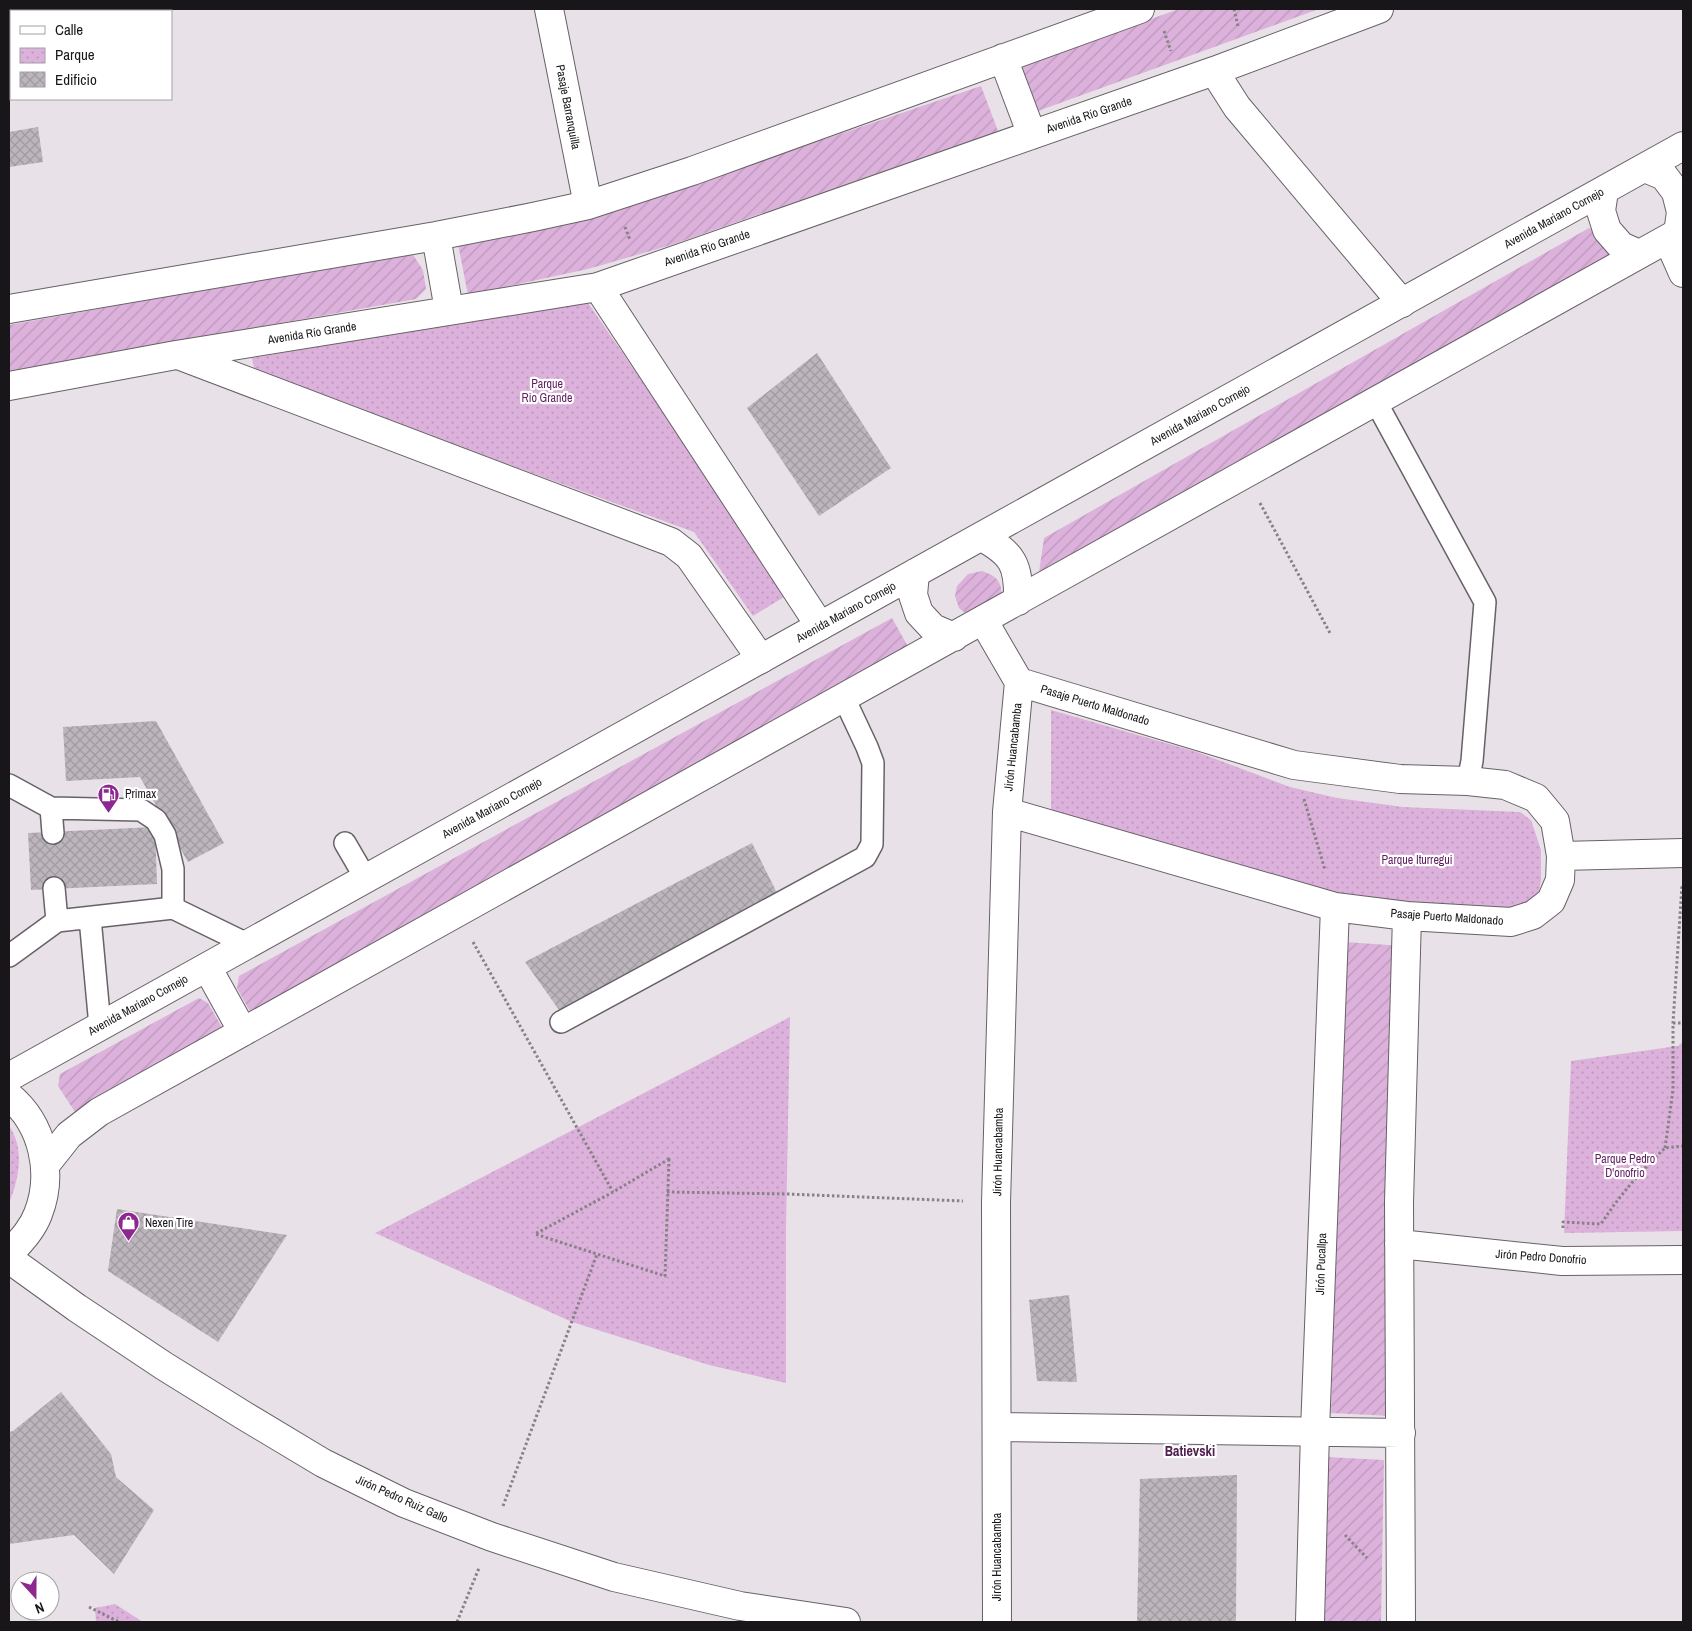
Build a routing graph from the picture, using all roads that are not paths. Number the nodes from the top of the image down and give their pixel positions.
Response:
1 (550, 9) edge
2 (1140, 9) edge
3 (1379, 9) edge
4 (1003, 58) junction
5 (1214, 71) junction
6 (1032, 135) junction
7 (1683, 146) edge
8 (1645, 168) junction
9 (1604, 191) junction
10 (588, 205) junction
11 (1676, 234) edge
12 (436, 236) junction
13 (1639, 254) junction
14 (1683, 273) edge
15 (598, 287) junction
16 (1402, 303) junction
17 (9, 309) edge
18 (449, 310) junction
19 (176, 355) junction
20 (9, 386) edge
21 (1376, 402) junction
22 (982, 537) junction
23 (915, 574) junction
24 (1018, 601) junction
25 (983, 620) junction
26 (820, 626) junction
27 (954, 636) junction
28 (761, 660) junction
29 (1019, 682) junction
30 (844, 698) junction
31 (1468, 781) junction
32 (9, 785) edge
33 (51, 808) junction
34 (1007, 812) junction
35 (53, 833) dead end
36 (345, 843) dead end
37 (1683, 852) edge
38 (1561, 856) junction
39 (366, 879) junction
40 (54, 888) dead end
41 (1335, 907) junction
42 (173, 908) junction
43 (1407, 916) junction
44 (90, 918) junction
45 (57, 921) junction
46 (247, 944) junction
47 (9, 956) edge
48 (207, 967) junction
49 (562, 1022) dead end
50 (100, 1026) junction
51 (243, 1032) junction
52 (9, 1077) edge
53 (9, 1096) edge
54 (46, 1164) junction
55 (1399, 1244) junction
56 (9, 1254) edge
57 (9, 1258) edge
58 (1683, 1260) edge
59 (997, 1427) junction
60 (1315, 1431) junction
61 (1401, 1433) junction
62 (846, 1622) edge
63 (997, 1622) edge
64 (1310, 1622) edge
65 (1401, 1622) edge

1 - 10 street, Pasaje Barranquilla
2 - 4 street
3 - 5 street, Avenida Río Grande
4 - 6 street
4 - 10 street
5 - 6 street, Avenida Río Grande
5 - 16 street
6 - 15 street, Avenida Río Grande
7 - 8 street, Avenida Mariano Cornejo
8 - 9 street, Avenida Mariano Cornejo
8 - 11 street
9 - 13 street
9 - 16 street, Avenida Mariano Cornejo
10 - 12 street
11 - 13 street
11 - 14 street
12 - 17 street
12 - 18 street
13 - 21 street
15 - 18 street, Avenida Río Grande
15 - 26 street
16 - 22 street, Avenida Mariano Cornejo
18 - 19 street, Avenida Río Grande
19 - 20 street, Avenida Río Grande
19 - 28 street
21 - 24 street
21 - 31 lane
22 - 23 street, Avenida Mariano Cornejo
22 - 24 street
23 - 26 street, Avenida Mariano Cornejo
23 - 27 street
24 - 25 street
25 - 27 street
25 - 29 street
26 - 28 street, Avenida Mariano Cornejo
27 - 30 street
28 - 39 street, Avenida Mariano Cornejo
29 - 31 street, Pasaje Puerto Maldonado
29 - 34 street, Jirón Huancabamba
30 - 49 lane
30 - 51 street
31 - 38 street, Pasaje Puerto Maldonado
32 - 33 lane
33 - 35 lane
33 - 42 lane
34 - 41 street, Pasaje Puerto Maldonado
34 - 59 street, Jirón Huancabamba
36 - 39 lane
37 - 38 street
38 - 43 street, Pasaje Puerto Maldonado
39 - 46 street, Avenida Mariano Cornejo
40 - 45 lane
41 - 43 street, Pasaje Puerto Maldonado
41 - 60 street, Jirón Pucallpa
42 - 44 lane
42 - 46 lane
43 - 55 street
44 - 45 lane
44 - 50 lane
45 - 47 lane
46 - 48 street, Avenida Mariano Cornejo
48 - 50 street, Avenida Mariano Cornejo
48 - 51 street
50 - 52 street, Avenida Mariano Cornejo
51 - 54 street
53 - 54 street
54 - 56 street
55 - 58 street, Jirón Pedro Donofrio
55 - 61 street
57 - 62 street, Jirón Pedro Ruiz Gallo
59 - 60 street
59 - 63 street, Jirón Huancabamba
60 - 61 street
60 - 64 street, Jirón Pucallpa
61 - 65 street

